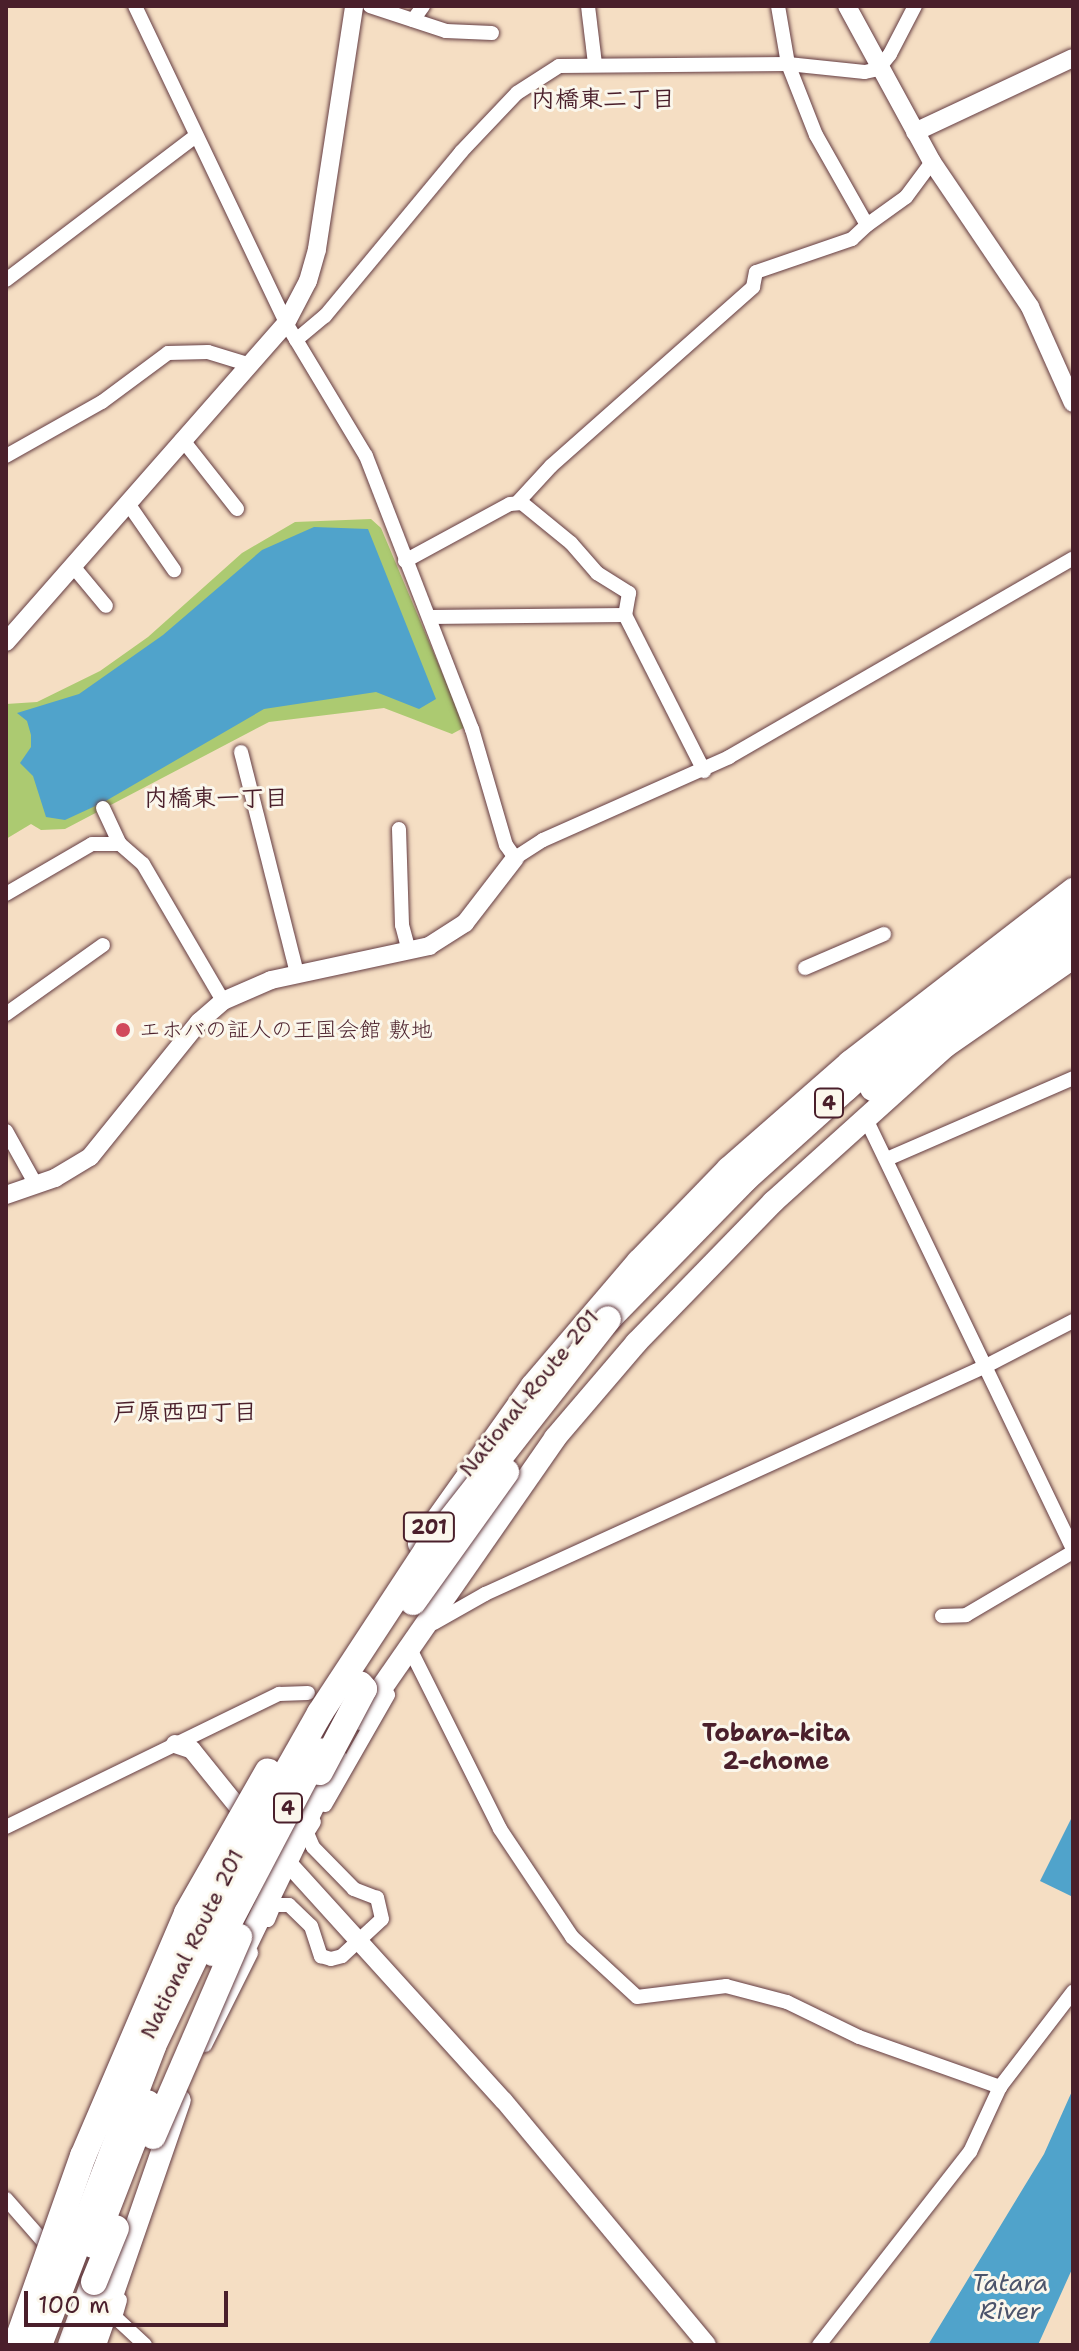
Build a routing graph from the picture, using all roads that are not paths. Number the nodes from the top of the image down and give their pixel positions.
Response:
1 (135, 6) edge
2 (354, 6) edge
3 (370, 6) edge
4 (423, 6) edge
5 (588, 6) edge
6 (778, 6) edge
7 (847, 6) edge
8 (915, 6) edge
9 (413, 20) junction
10 (492, 33) dead end
11 (1073, 58) edge
12 (595, 64) junction
13 (788, 64) junction
14 (878, 69) junction
15 (915, 132) junction
16 (196, 136) junction
17 (932, 162) junction
18 (867, 225) junction
19 (6, 280) edge
20 (286, 323) junction
21 (296, 340) junction
22 (247, 364) junction
23 (1073, 403) edge
24 (182, 439) junction
25 (6, 456) edge
26 (127, 502) junction
27 (517, 503) junction
28 (237, 509) dead end
29 (1073, 558) edge
30 (405, 561) junction
31 (72, 565) junction
32 (174, 570) dead end
33 (106, 606) dead end
34 (625, 615) junction
35 (429, 617) junction
36 (6, 642) edge
37 (241, 752) dead end
38 (704, 771) junction
39 (103, 808) dead end
40 (399, 829) dead end
41 (120, 844) junction
42 (515, 858) junction
43 (1073, 889) edge
44 (6, 894) edge
45 (1073, 913) edge
46 (884, 934) dead end
47 (1073, 934) edge
48 (103, 945) dead end
49 (409, 951) junction
50 (1073, 958) edge
51 (805, 968) dead end
52 (297, 974) junction
53 (223, 1001) junction
54 (6, 1014) edge
55 (1073, 1078) edge
56 (866, 1119) junction
57 (6, 1131) edge
58 (887, 1159) junction
59 (36, 1185) junction
60 (6, 1195) edge
61 (1073, 1321) edge
62 (986, 1366) junction
63 (1073, 1551) edge
64 (383, 1614) junction
65 (942, 1616) dead end
66 (412, 1653) junction
67 (360, 1684) junction
68 (308, 1693) dead end
69 (175, 1744) junction
70 (251, 1822) junction
71 (6, 1827) edge
72 (286, 1861) junction
73 (359, 1942) junction
74 (1073, 1992) edge
75 (1000, 2087) junction
76 (6, 2199) edge
77 (42, 2240) dead end
78 (16, 2345) edge
79 (32, 2345) edge
80 (39, 2345) edge
81 (58, 2345) edge
82 (71, 2345) edge
83 (95, 2345) edge
84 (145, 2345) edge
85 (707, 2345) edge
86 (819, 2345) edge

1 - 16 street
2 - 20 street
3 - 9 street
4 - 9 street
5 - 12 street
6 - 13 street
7 - 14 street
8 - 14 street
9 - 10 street
11 - 15 street
12 - 13 street
12 - 21 street
13 - 14 street
13 - 18 street
14 - 15 street
15 - 17 street
16 - 19 street
16 - 20 street
17 - 18 street
17 - 23 street
18 - 27 street
20 - 21 street
20 - 22 street
21 - 30 street
22 - 24 street
22 - 25 street
24 - 26 street
24 - 28 street
26 - 31 street
26 - 32 street
27 - 30 street
27 - 34 street
29 - 38 street
30 - 35 street
31 - 33 street
31 - 36 street
34 - 35 street
34 - 38 street
35 - 42 street
37 - 52 street
38 - 42 street
39 - 41 street
40 - 49 street
41 - 44 street
41 - 53 street
42 - 49 street
43 - 70 highway, National Route 201 / 201
45 - 64 highway, 4, bridge
46 - 51 street
47 - 67 highway, 4, bridge
48 - 54 street
49 - 52 street
50 - 56 highway, 201
52 - 53 street
53 - 59 street
55 - 58 street
56 - 58 street
56 - 72 highway, 201
57 - 59 street
58 - 62 street
59 - 60 street
61 - 62 street
62 - 63 street
62 - 66 street
63 - 65 street
64 - 78 highway, bridge
64 - 80 highway, bridge
66 - 73 street
66 - 75 street
67 - 81 highway, 4, bridge
67 - 82 highway, bridge
68 - 69 street
69 - 70 street
69 - 71 street
70 - 72 street
70 - 79 highway, National Route 201 / 201
72 - 73 street
72 - 83 highway, 201
73 - 84 street
73 - 85 street
74 - 75 street
75 - 86 street
76 - 77 street

